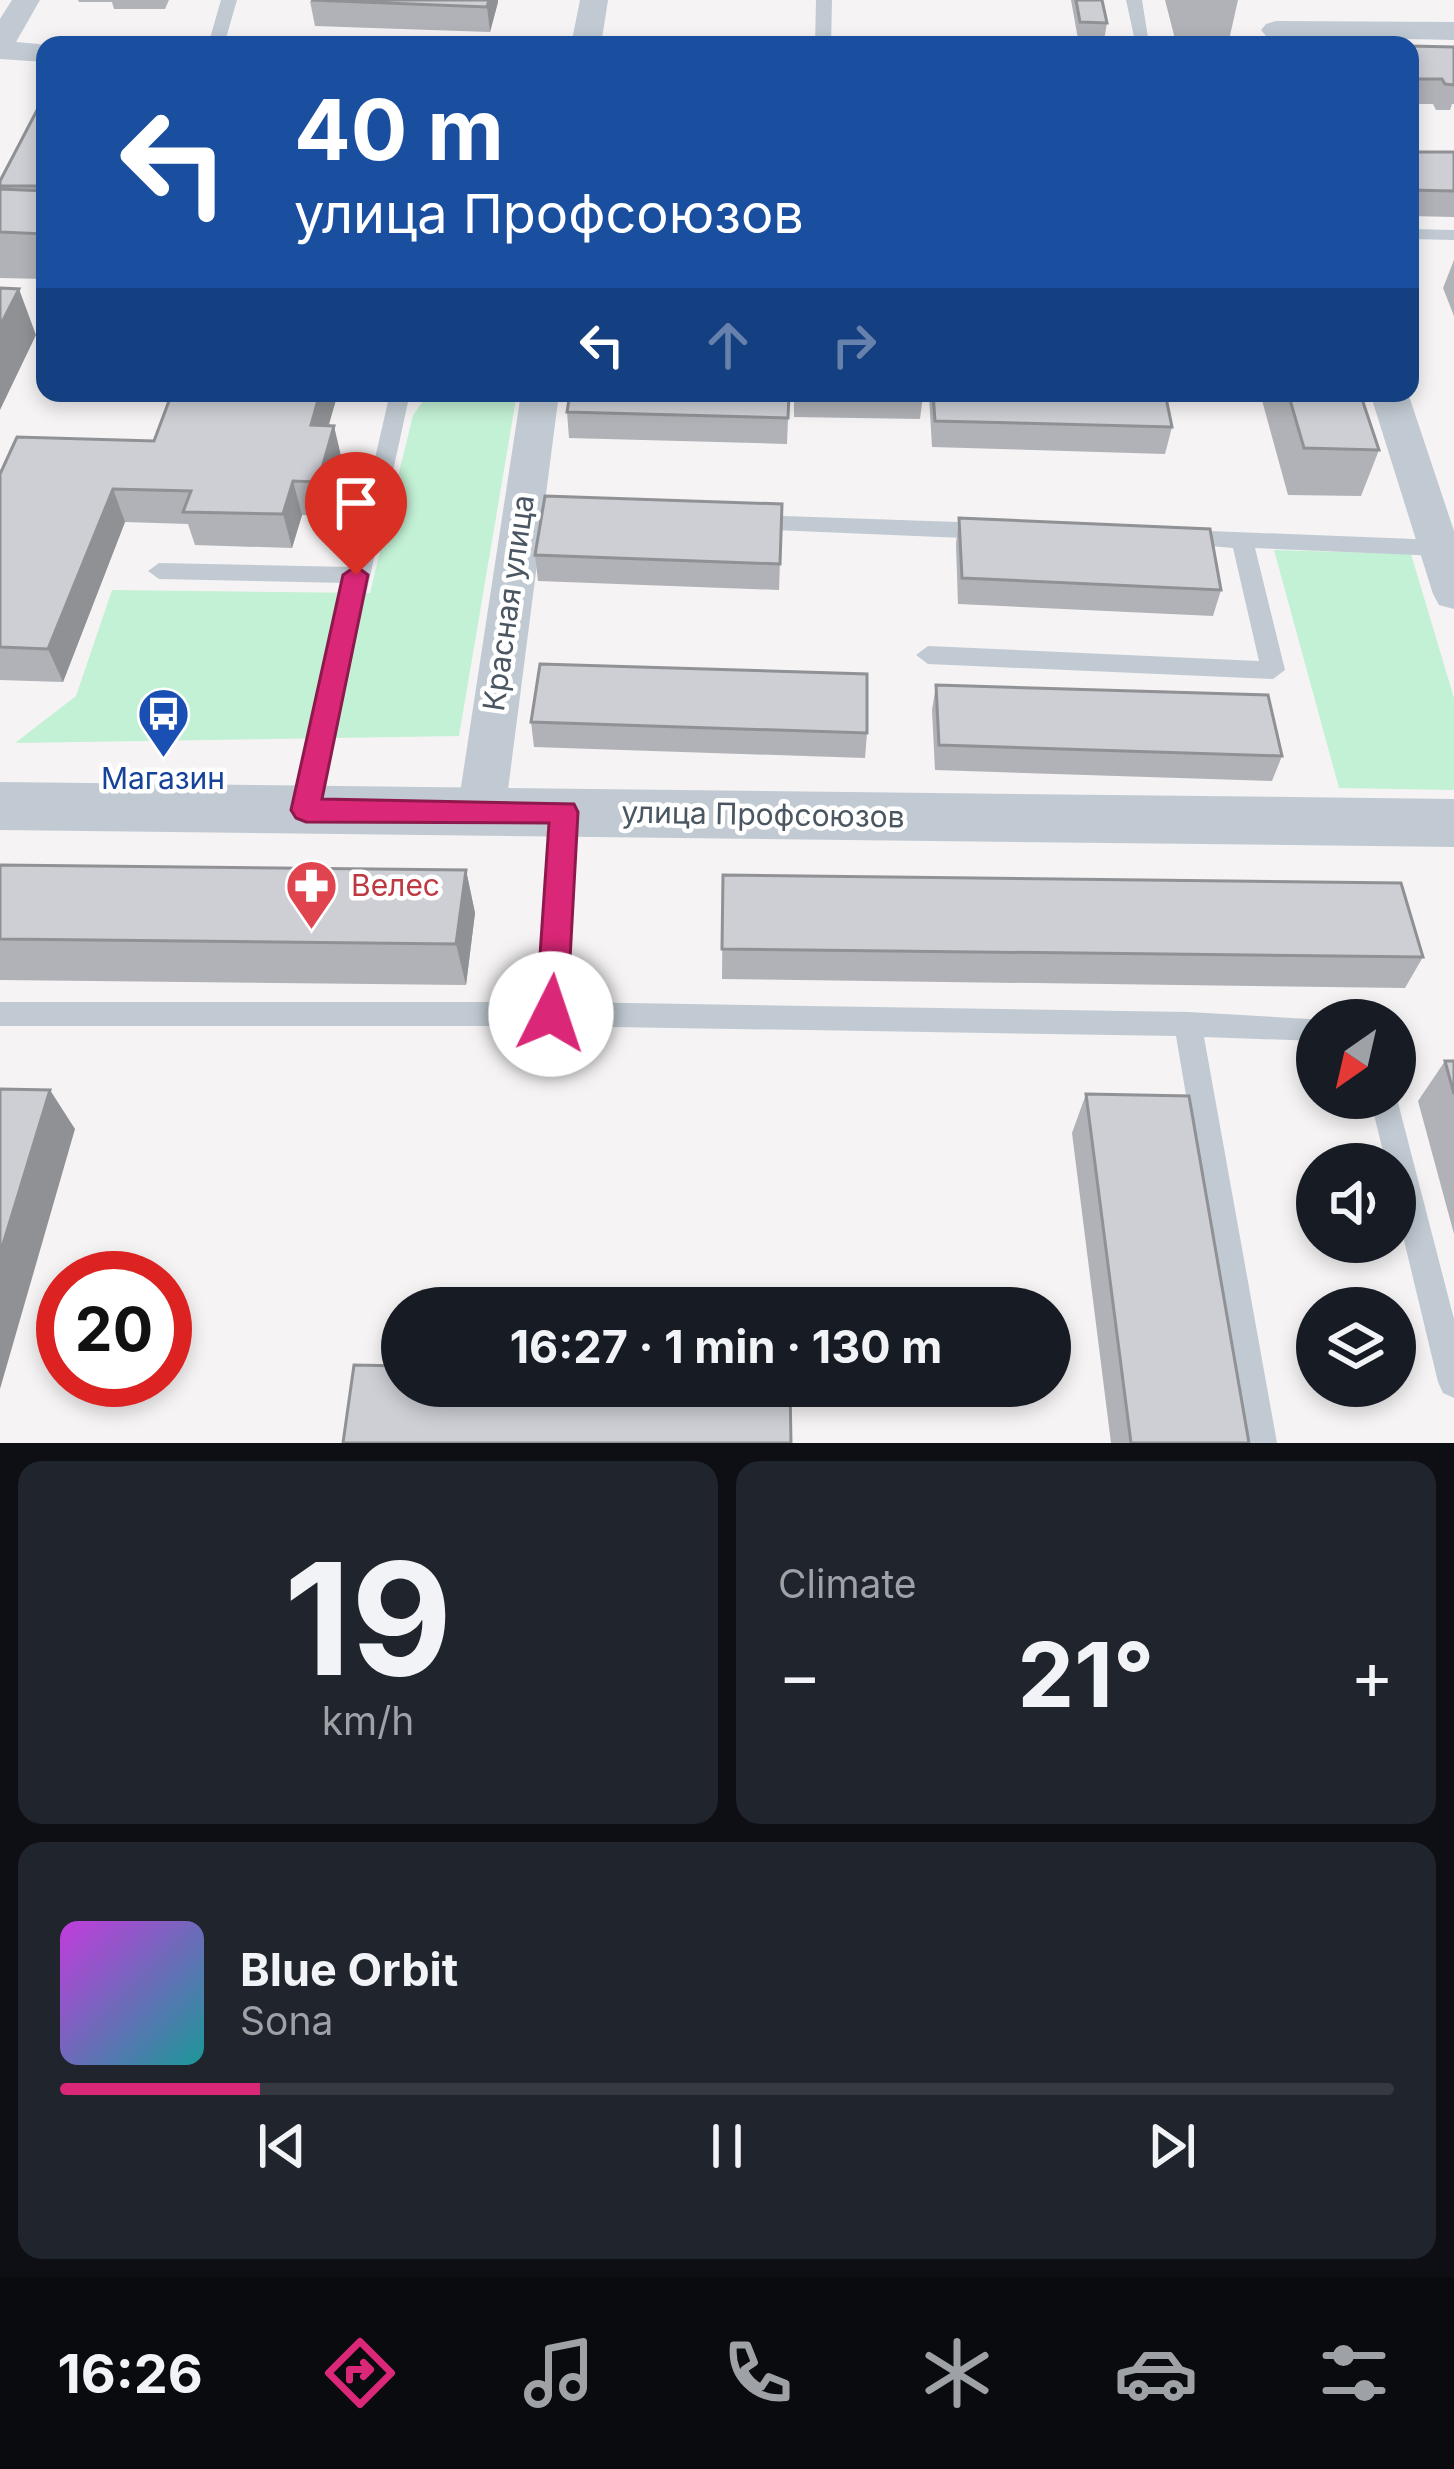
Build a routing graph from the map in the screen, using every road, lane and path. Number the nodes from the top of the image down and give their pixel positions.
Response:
1 (26, 0) edge
2 (229, 0) edge
3 (594, 0) edge
4 (824, 0) edge
5 (1134, 0) edge
6 (1265, 0) edge
7 (1454, 31) edge
8 (219, 36) edge
9 (588, 36) edge
10 (823, 36) edge
11 (1142, 36) edge
12 (1277, 36) edge
13 (1328, 36) edge
14 (0, 47) edge
15 (36, 52) edge
16 (1419, 234) edge
17 (1454, 235) edge
18 (398, 402) edge
19 (539, 402) edge
20 (1393, 402) edge
21 (720, 520) edge
22 (1016, 532) edge
23 (1152, 537) edge
24 (1242, 541) junction
25 (1439, 548) junction
26 (160, 571) dead end
27 (356, 575) junction
28 (1454, 594) edge
29 (928, 655) dead end
30 (0, 806) edge
31 (306, 810) junction
32 (564, 812) junction
33 (481, 813) junction
34 (1454, 823) edge
35 (0, 1014) edge
36 (551, 1014) junction
37 (1188, 1024) junction
38 (1296, 1028) edge
39 (1389, 1119) edge
40 (1454, 1382) edge
41 (1262, 1443) edge

1 - 14 street
2 - 8 lane
3 - 9 street
4 - 10 lane
5 - 11 lane
6 - 12 street
7 - 13 street
14 - 15 street
16 - 17 lane
18 - 27 lane
19 - 33 street, Красная улица
20 - 25 street
21 - 22 lane
23 - 24 lane
24 - 25 lane
24 - 29 lane
25 - 28 street
26 - 27 lane
27 - 31 lane
30 - 31 street, улица Профсоюзов
31 - 33 street, улица Профсоюзов
32 - 33 street, улица Профсоюзов
32 - 34 street, улица Профсоюзов
32 - 36 lane
35 - 36 lane
36 - 37 lane
37 - 38 lane
37 - 41 lane
39 - 40 lane

